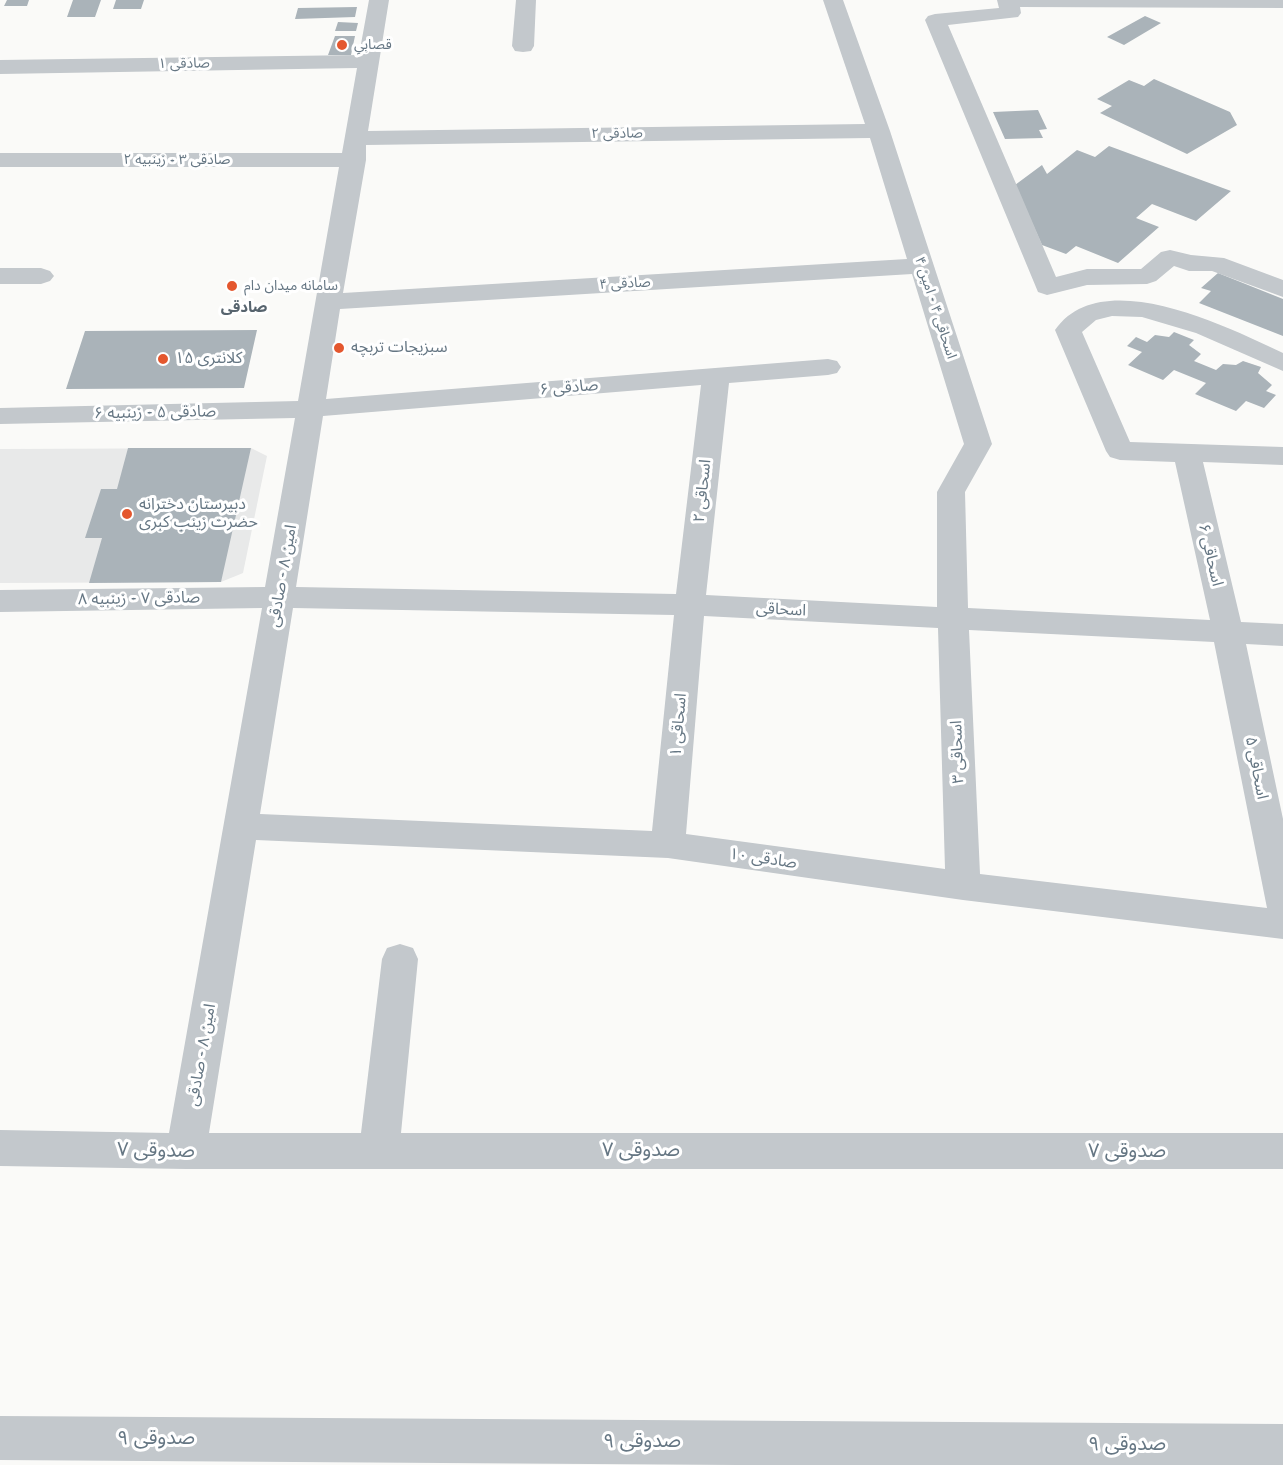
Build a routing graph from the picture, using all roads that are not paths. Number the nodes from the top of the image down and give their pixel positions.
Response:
1 (379, 0) edge
2 (526, 0) edge
3 (833, 0) edge
4 (1008, 1) edge
5 (1283, 2) edge
6 (524, 46) dead end
7 (369, 61) junction
8 (0, 67) edge
9 (879, 130) junction
10 (355, 149) junction
11 (0, 160) edge
12 (1248, 247) dead end
13 (922, 266) junction
14 (1226, 267) junction
15 (0, 276) edge
16 (41, 276) dead end
17 (1283, 289) edge
18 (328, 302) junction
19 (1283, 363) edge
20 (828, 367) dead end
21 (716, 376) junction
22 (311, 409) junction
23 (0, 416) edge
24 (1283, 456) edge
25 (1190, 465) junction
26 (279, 597) junction
27 (0, 601) edge
28 (690, 605) junction
29 (953, 618) junction
30 (1228, 632) junction
31 (1283, 635) edge
32 (241, 826) junction
33 (668, 845) junction
34 (963, 886) junction
35 (1283, 904) edge
36 (1283, 924) edge
37 (400, 959) dead end
38 (0, 1149) edge
39 (379, 1150) junction
40 (186, 1151) junction
41 (1283, 1151) edge
42 (0, 1438) edge
43 (1283, 1446) edge

1 - 7 street, امین ۸ - صادقی
2 - 6 street
3 - 9 street, اسحاقی ۴ - امین ۴
4 - 5 street
4 - 14 street
7 - 8 street, صادقی ۱
7 - 10 street, امین ۸ - صادقی
9 - 10 street, صادقی ۲
9 - 13 street, اسحاقی ۴ - امین ۴
10 - 11 street, صادقی ۳ - زینبیه ۲
10 - 18 street, امین ۸ - صادقی
12 - 14 street
13 - 18 street, صادقی ۴
13 - 29 street, اسحاقی ۴ - امین ۴
14 - 17 street
15 - 16 street
18 - 22 street, امین ۸ - صادقی
19 - 25 street
20 - 21 street, صادقی ۶
21 - 22 street, صادقی ۶
21 - 28 street, اسحاقی ۲
22 - 23 street, صادقی ۵ - زینبیه ۶
22 - 26 street, امین ۸ - صادقی
24 - 25 street
25 - 30 street, اسحاقی ۶
26 - 27 street, صادقی ۷ - زینبیه ۸
26 - 28 street, اسحاقی
26 - 32 street, امین ۸ - صادقی
28 - 29 street, اسحاقی
28 - 33 street, اسحاقی ۱
29 - 30 street, اسحاقی
29 - 34 street, اسحاقی ۳
30 - 31 street, اسحاقی
30 - 35 street, اسحاقی ۵
32 - 33 street, صادقی ۱۰
32 - 40 street, امین ۸ - صادقی
33 - 34 street, صادقی ۱۰
34 - 36 street, صادقی ۱۰
37 - 39 street
38 - 40 street, صدوقی ۷
39 - 40 street, صدوقی ۷
39 - 41 street, صدوقی ۷
42 - 43 street, صدوقی ۹

